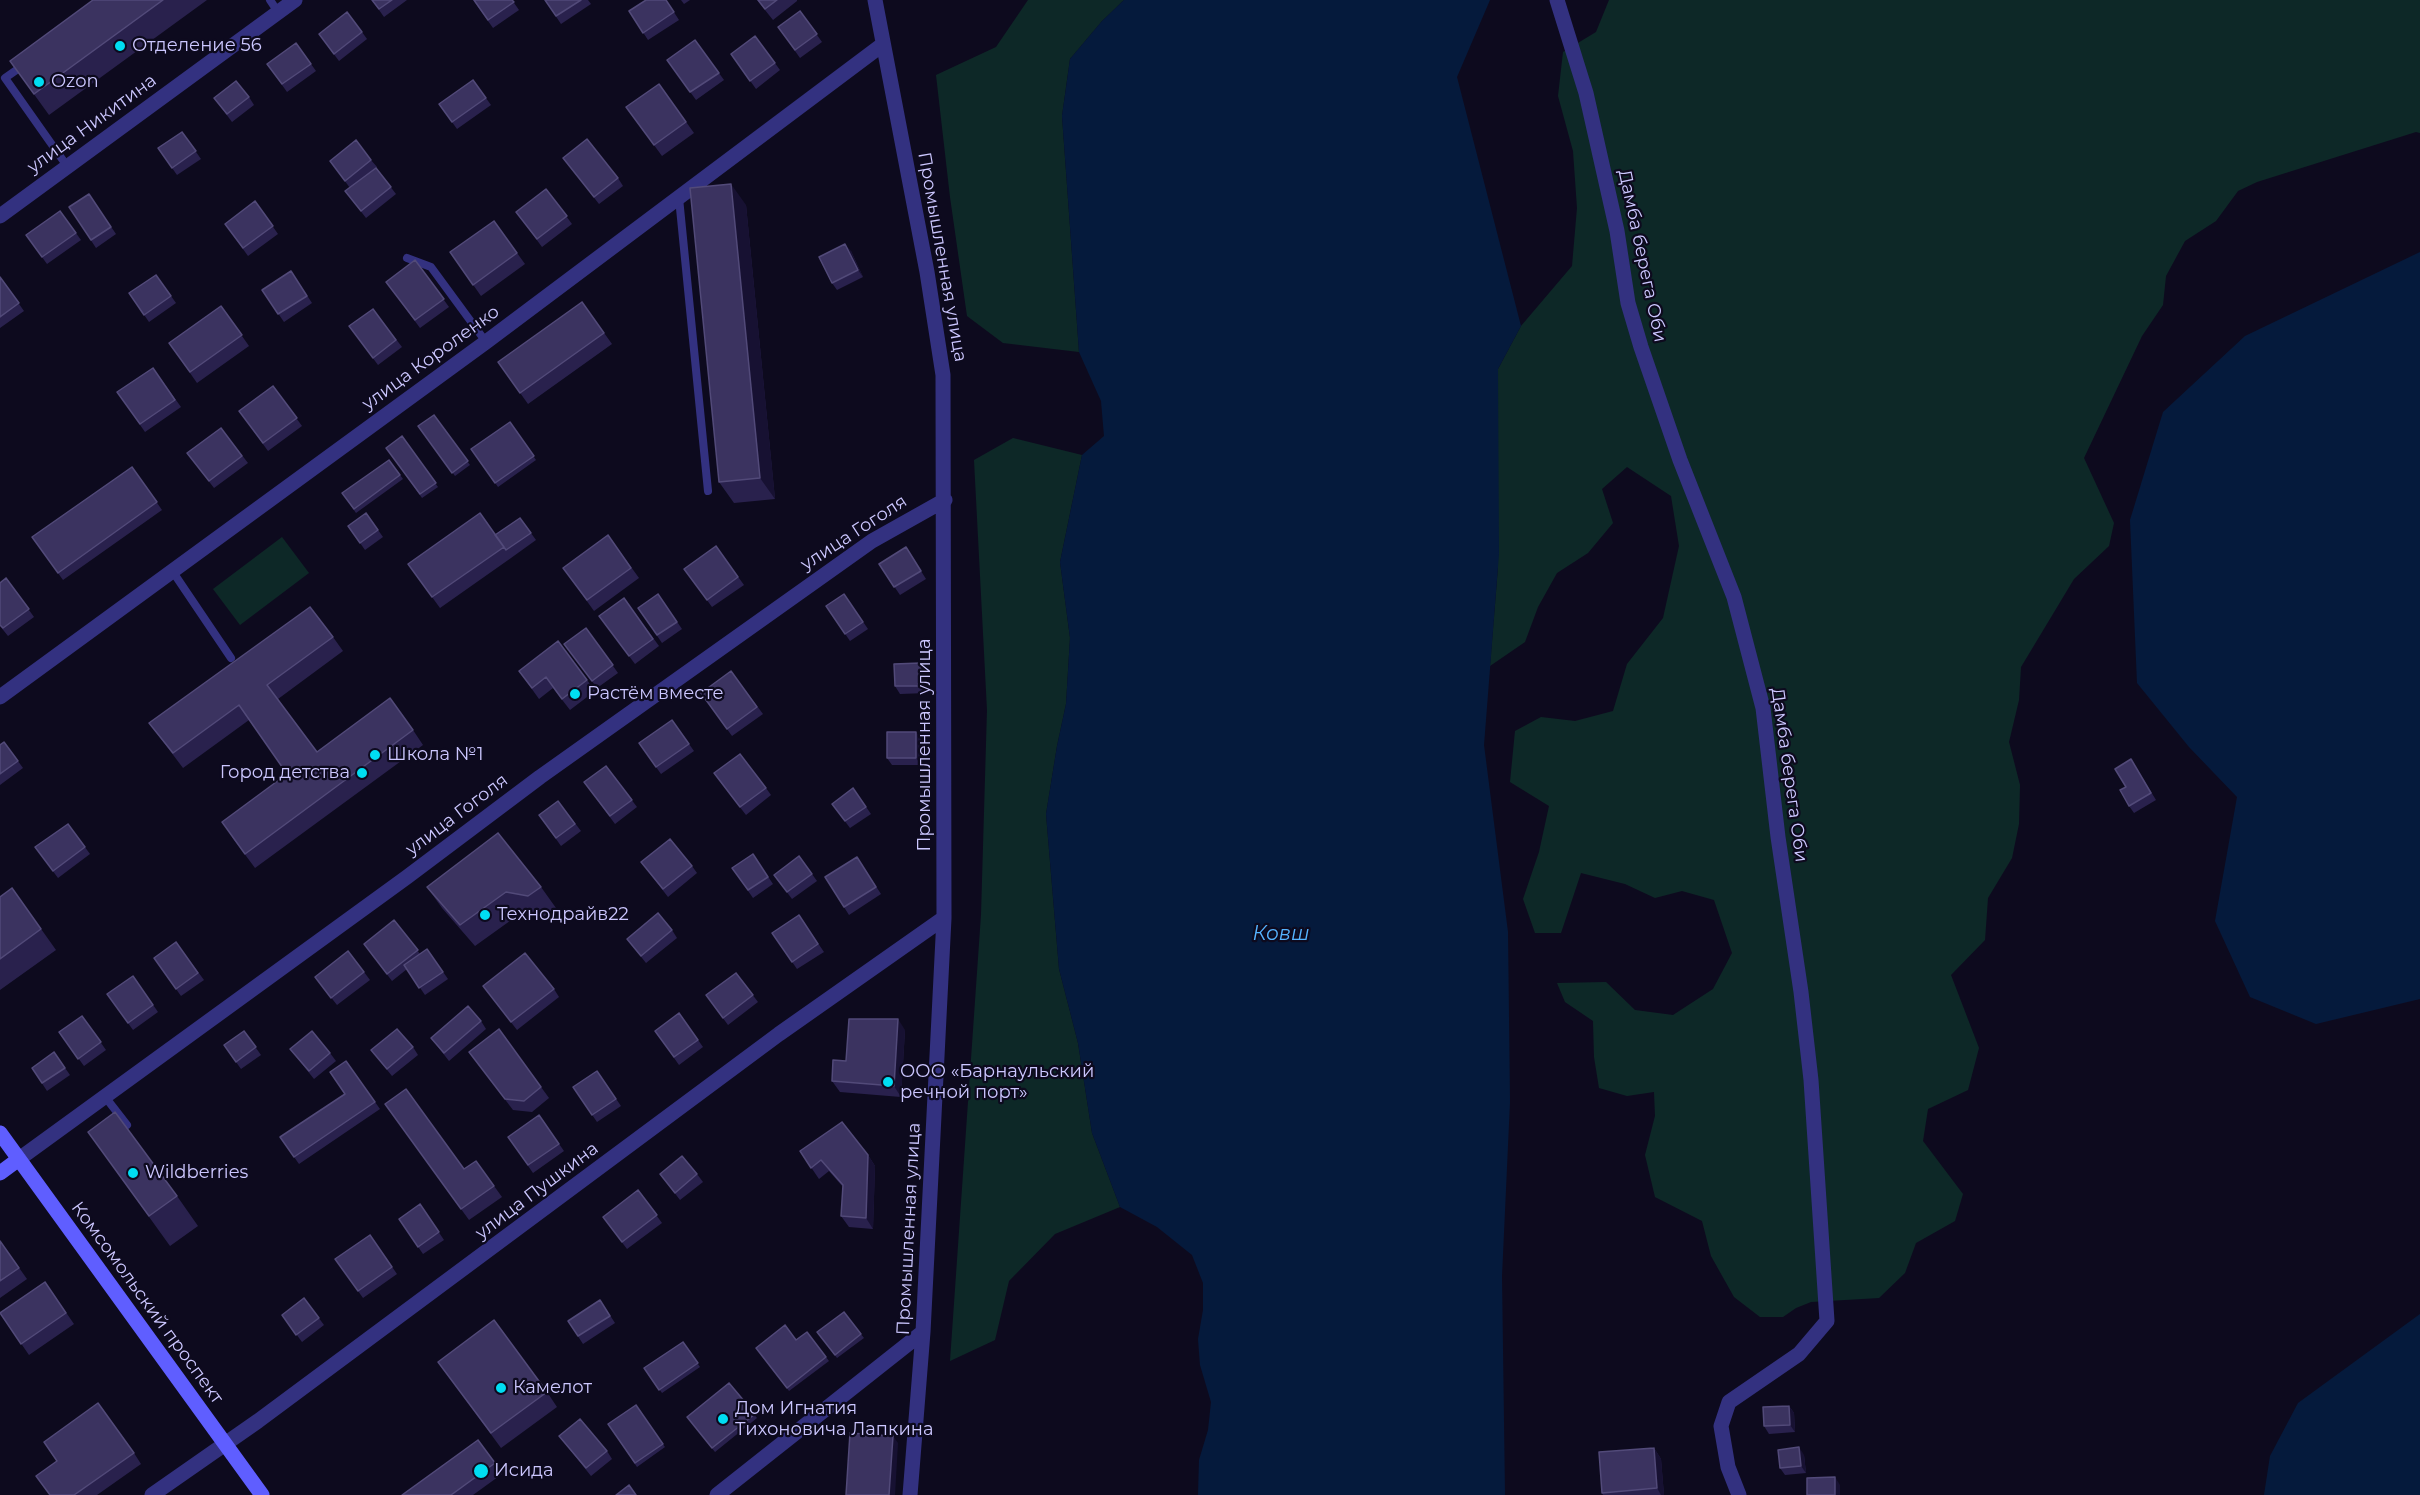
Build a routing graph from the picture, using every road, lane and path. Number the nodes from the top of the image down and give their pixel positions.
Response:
1 (295, 0) edge
2 (875, 0) edge
3 (1557, 0) edge
4 (274, 6) edge
5 (882, 45) junction
6 (32, 59) edge
7 (68, 166) junction
8 (679, 198) junction
9 (0, 216) edge
10 (406, 258) dead end
11 (486, 342) junction
12 (708, 491) dead end
13 (945, 500) junction
14 (173, 572) junction
15 (231, 658) dead end
16 (0, 697) edge
17 (944, 918) junction
18 (106, 1098) junction
19 (127, 1125) edge
20 (0, 1133) edge
21 (19, 1159) junction
22 (0, 1173) edge
23 (923, 1332) junction
24 (224, 1444) junction
25 (152, 1495) edge
26 (262, 1495) edge
27 (717, 1495) edge
28 (909, 1495) edge
29 (1739, 1495) edge

1 - 4 street, улица Никитина
2 - 5 street, Промышленная улица
3 - 29 street, Дамба берега Оби
4 - 7 street, улица Никитина
5 - 8 street, улица Короленко
5 - 13 street, Промышленная улица
6 - 7 lane
7 - 9 street, улица Никитина
8 - 11 street, улица Короленко
8 - 12 lane
10 - 11 lane
11 - 14 street, улица Короленко
13 - 17 street, Промышленная улица
13 - 18 street, улица Гоголя
14 - 15 lane
14 - 16 street, улица Короленко
17 - 23 street, Промышленная улица
17 - 24 street, улица Пушкина
18 - 19 lane
18 - 21 street, улица Гоголя
20 - 21 street, Комсомольский проспект
21 - 22 street, улица Гоголя
21 - 24 street, Комсомольский проспект
23 - 27 street
23 - 28 street, Промышленная улица
24 - 25 street, улица Пушкина
24 - 26 street, Комсомольский проспект

